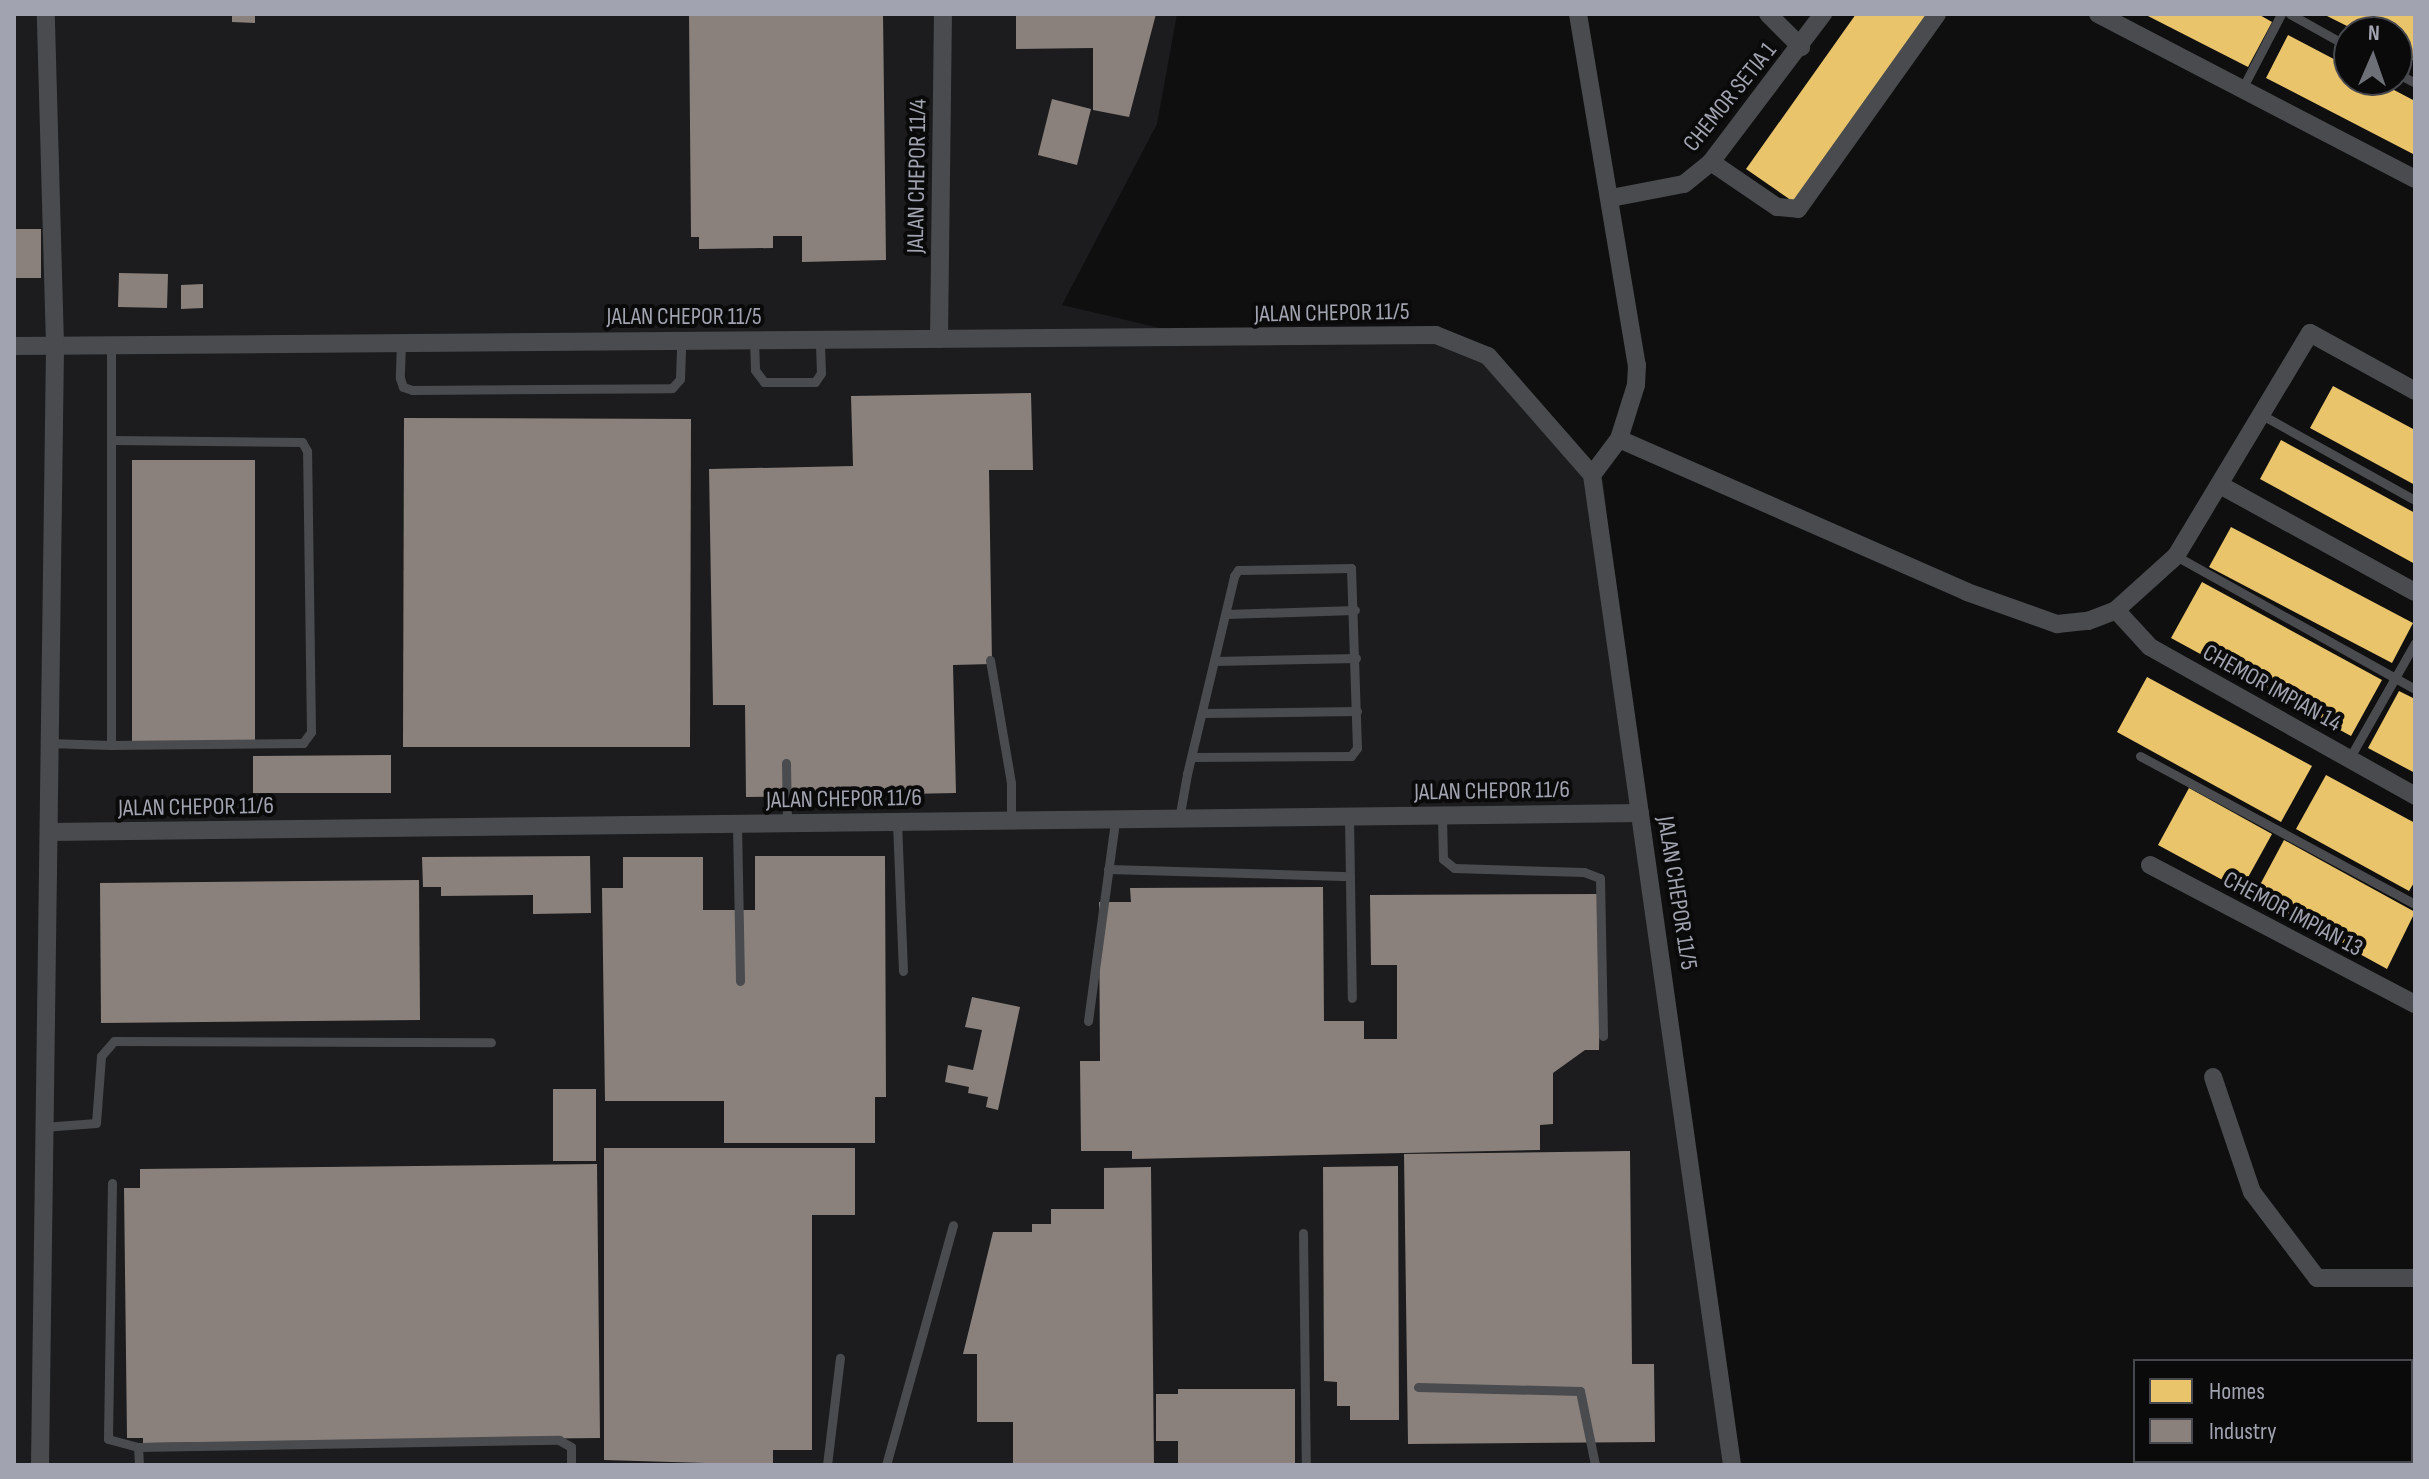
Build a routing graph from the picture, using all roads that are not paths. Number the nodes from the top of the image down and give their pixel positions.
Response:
1 (46, 14) edge
2 (943, 14) edge
3 (1578, 14) edge
4 (1768, 14) edge
5 (1823, 14) edge
6 (1937, 14) edge
7 (2098, 14) edge
8 (2281, 14) edge
9 (2290, 14) edge
10 (2333, 38) edge
11 (1801, 47) junction
12 (2242, 89) junction
13 (1711, 162) junction
14 (2415, 179) edge
15 (1611, 198) junction
16 (939, 339) junction
17 (754, 340) junction
18 (820, 340) junction
19 (681, 341) junction
20 (401, 343) junction
21 (55, 345) junction
22 (111, 345) junction
23 (14, 346) edge
24 (2415, 391) edge
25 (2262, 415) junction
26 (1619, 439) junction
27 (112, 440) junction
28 (1592, 475) junction
29 (2220, 485) junction
30 (2415, 500) edge
31 (2176, 556) junction
32 (2415, 592) edge
33 (1355, 610) junction
34 (2116, 610) junction
35 (1226, 614) junction
36 (2415, 643) edge
37 (1356, 658) junction
38 (990, 660) dead end
39 (1215, 661) junction
40 (2395, 678) junction
41 (2415, 689) edge
42 (1357, 711) junction
43 (1202, 713) junction
44 (48, 743) junction
45 (111, 745) junction
46 (2140, 756) dead end
47 (1193, 757) junction
48 (2349, 759) junction
49 (786, 763) dead end
50 (2415, 796) edge
51 (1640, 813) junction
52 (1442, 816) junction
53 (1349, 817) junction
54 (1179, 819) junction
55 (1115, 820) junction
56 (1011, 821) junction
57 (897, 822) junction
58 (787, 823) junction
59 (737, 824) junction
60 (49, 832) junction
61 (2150, 865) dead end
62 (1108, 869) junction
63 (1350, 876) junction
64 (2415, 904) edge
65 (903, 971) dead end
66 (740, 981) dead end
67 (1352, 998) dead end
68 (2415, 1004) edge
69 (1088, 1021) dead end
70 (1603, 1036) dead end
71 (491, 1042) dead end
72 (2213, 1077) dead end
73 (43, 1127) junction
74 (112, 1183) dead end
75 (953, 1225) dead end
76 (1303, 1233) dead end
77 (2415, 1278) edge
78 (840, 1358) dead end
79 (2415, 1380) edge
80 (1418, 1387) dead end
81 (2413, 1404) edge
82 (138, 1447) junction
83 (40, 1465) edge
84 (139, 1465) edge
85 (571, 1465) edge
86 (827, 1465) edge
87 (886, 1465) edge
88 (1306, 1465) edge
89 (1595, 1465) edge
90 (1732, 1465) edge

1 - 21 street
2 - 16 street, JALAN CHEPOR 11/4
3 - 15 street
4 - 11 street
5 - 11 street, CHEMOR SETIA 1
6 - 13 street
7 - 12 street
8 - 12 lane
9 - 10 lane
11 - 13 street, CHEMOR SETIA 1
12 - 14 street
13 - 15 street, CHEMOR SETIA 1
15 - 26 street
16 - 18 street, JALAN CHEPOR 11/5
16 - 28 street, JALAN CHEPOR 11/5
17 - 18 street, JALAN CHEPOR 11/5
17 - 18 lane
17 - 19 street, JALAN CHEPOR 11/5
19 - 20 street, JALAN CHEPOR 11/5
19 - 20 lane
20 - 22 street, JALAN CHEPOR 11/5
21 - 22 street, JALAN CHEPOR 11/5
21 - 23 street, JALAN CHEPOR 11/5
21 - 44 street
22 - 27 lane
24 - 25 street
25 - 29 street
25 - 30 lane
26 - 28 street
26 - 34 street
27 - 45 lane
27 - 45 lane
28 - 51 street, JALAN CHEPOR 11/5
29 - 31 street
29 - 32 street
31 - 34 street
31 - 40 lane
33 - 35 lane
33 - 35 lane
33 - 37 lane
34 - 48 street, CHEMOR IMPIAN 14
35 - 39 lane
36 - 40 lane
37 - 39 lane
37 - 42 lane
38 - 56 lane
39 - 43 lane
40 - 41 lane
40 - 48 lane
42 - 43 lane
42 - 47 lane
43 - 47 lane
44 - 45 lane
44 - 60 street
46 - 64 lane
47 - 54 lane
48 - 50 street, CHEMOR IMPIAN 14
49 - 58 lane
51 - 52 street, JALAN CHEPOR 11/6
51 - 90 street, JALAN CHEPOR 11/5
52 - 53 street, JALAN CHEPOR 11/6
52 - 70 lane
53 - 54 street, JALAN CHEPOR 11/6
53 - 63 lane
54 - 55 street, JALAN CHEPOR 11/6
55 - 56 street, JALAN CHEPOR 11/6
55 - 62 lane
56 - 57 street, JALAN CHEPOR 11/6
57 - 58 street, JALAN CHEPOR 11/6
57 - 65 lane
58 - 59 street, JALAN CHEPOR 11/6
59 - 60 street, JALAN CHEPOR 11/6
59 - 66 lane
60 - 73 street
61 - 68 street, CHEMOR IMPIAN 13
62 - 63 lane
62 - 69 lane
63 - 67 lane
71 - 73 lane
72 - 77 street
73 - 83 street
74 - 82 lane
75 - 87 lane
76 - 88 lane
78 - 86 lane
79 - 81 street
80 - 89 lane
82 - 84 lane
82 - 85 lane

